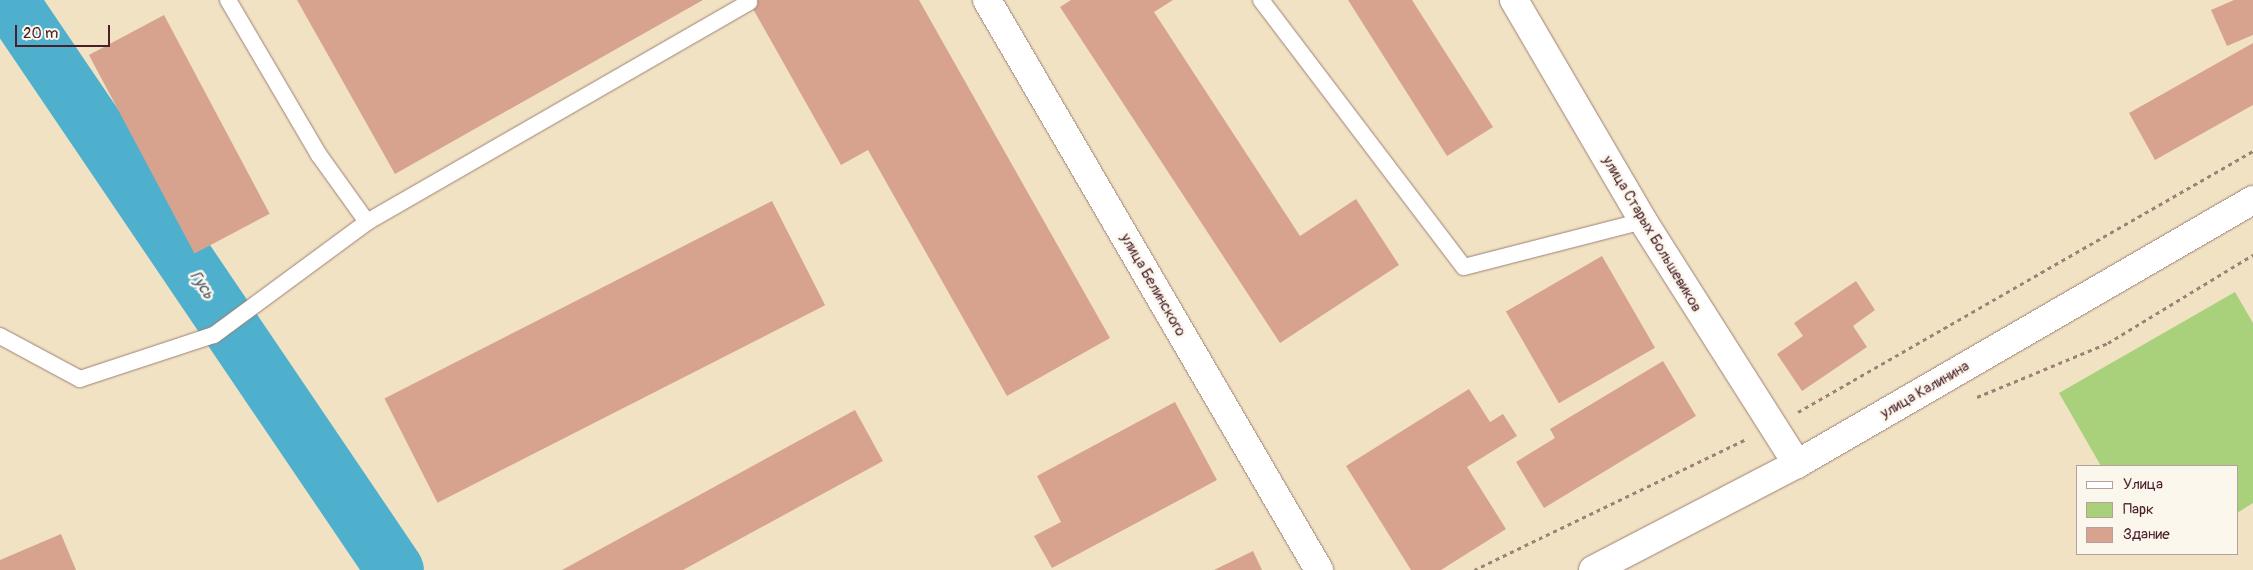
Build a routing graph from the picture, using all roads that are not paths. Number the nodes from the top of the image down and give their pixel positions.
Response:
1 (228, 0) edge
2 (987, 0) edge
3 (1261, 0) edge
4 (1514, 0) edge
5 (749, 2) dead end
6 (2253, 200) edge
7 (1643, 221) junction
8 (367, 222) junction
9 (0, 336) edge
10 (1796, 464) junction
11 (1319, 570) edge
12 (1593, 570) edge

1 - 8 lane
2 - 11 street, улица Белинского
3 - 7 lane
4 - 7 street, улица Старых Большевиков
5 - 8 lane
6 - 10 street, улица Калинина
7 - 10 street, улица Старых Большевиков
8 - 9 lane
10 - 12 street, улица Калинина

